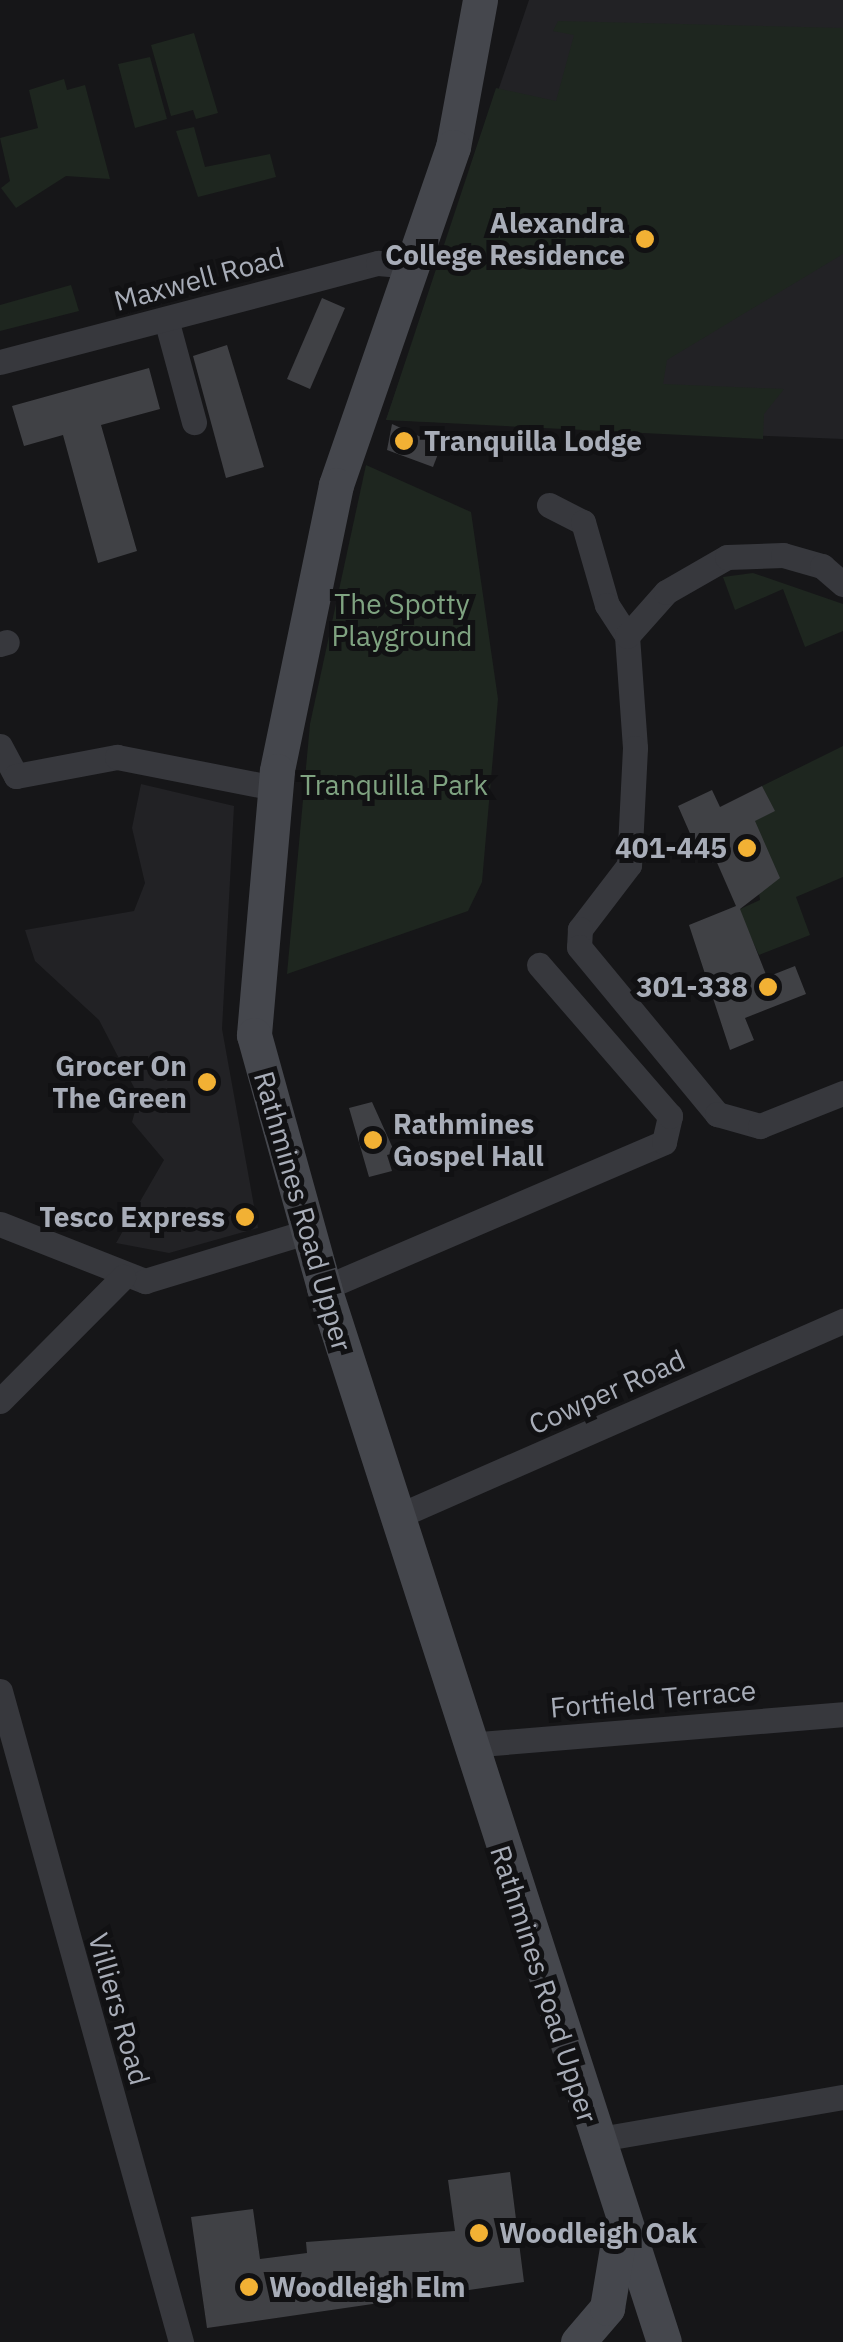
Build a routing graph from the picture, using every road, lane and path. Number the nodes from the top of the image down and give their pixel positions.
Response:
1 (480, 0) edge
2 (413, 266) junction
3 (166, 319) junction
4 (0, 362) edge
5 (194, 422) dead end
6 (549, 504) dead end
7 (843, 584) edge
8 (627, 636) junction
9 (0, 746) edge
10 (275, 788) junction
11 (539, 966) dead end
12 (843, 1093) edge
13 (0, 1224) edge
14 (306, 1232) junction
15 (122, 1277) junction
16 (324, 1288) junction
17 (843, 1321) edge
18 (0, 1401) edge
19 (396, 1517) junction
20 (0, 1691) edge
21 (843, 1714) edge
22 (468, 1745) junction
23 (843, 2097) edge
24 (594, 2140) junction
25 (619, 2226) junction
26 (181, 2342) edge
27 (578, 2342) edge
28 (664, 2342) edge

1 - 2 main road, Rathmines Road Upper
2 - 3 street, Maxwell Road
2 - 10 main road, Rathmines Road Upper
3 - 4 street, Maxwell Road
3 - 5 street
6 - 8 street
7 - 8 street
8 - 12 street
9 - 10 street
10 - 14 main road, Rathmines Road Upper
11 - 16 street
13 - 15 street
14 - 15 street
14 - 16 main road, Rathmines Road Upper
15 - 18 street
16 - 19 main road, Rathmines Road Upper
17 - 19 street, Cowper Road
19 - 22 main road, Rathmines Road Upper
20 - 26 street, Villiers Road
21 - 22 street, Fortfield Terrace
22 - 24 main road, Rathmines Road Upper
23 - 24 street
24 - 25 main road, Rathmines Road Upper
25 - 27 main road
25 - 28 main road, Rathmines Road Upper

